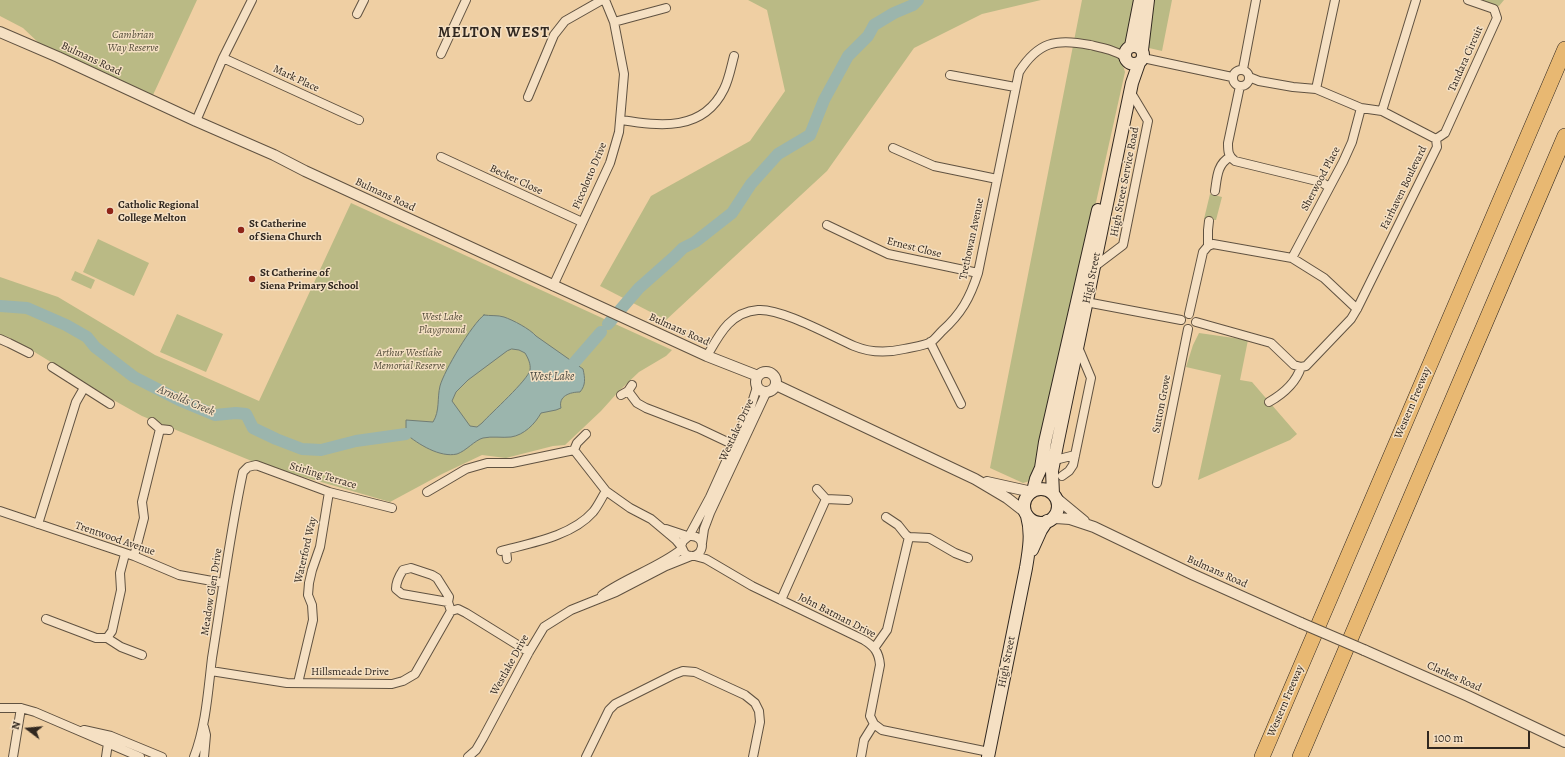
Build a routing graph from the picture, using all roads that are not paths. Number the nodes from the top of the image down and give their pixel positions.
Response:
1 (252, 0) edge
2 (364, 0) edge
3 (466, 0) edge
4 (603, 0) edge
5 (1140, 0) edge
6 (1148, 0) edge
7 (1256, 0) edge
8 (1335, 0) edge
9 (1416, 0) edge
10 (1468, 0) edge
11 (666, 8) dead end
12 (357, 14) dead end
13 (614, 22) junction
14 (1, 32) edge
15 (1565, 49) edge
16 (441, 54) dead end
17 (1134, 55) junction
18 (734, 56) dead end
19 (223, 58) junction
20 (1243, 69) junction
21 (950, 75) dead end
22 (1232, 77) junction
23 (1249, 77) junction
24 (1240, 86) junction
25 (1015, 87) junction
26 (1316, 89) junction
27 (1130, 91) junction
28 (528, 97) dead end
29 (1362, 108) junction
30 (1382, 111) junction
31 (359, 120) dead end
32 (621, 120) junction
33 (196, 121) junction
34 (1565, 136) edge
35 (1436, 139) junction
36 (893, 148) dead end
37 (441, 157) dead end
38 (1230, 157) junction
39 (997, 179) junction
40 (1329, 187) junction
41 (1215, 191) dead end
42 (1209, 221) dead end
43 (582, 222) junction
44 (827, 225) dead end
45 (1208, 246) junction
46 (1292, 258) junction
47 (1094, 267) junction
48 (978, 273) junction
49 (553, 286) junction
50 (1086, 302) junction
51 (1357, 309) junction
52 (1189, 314) junction
53 (1181, 320) junction
54 (1196, 322) junction
55 (1188, 329) junction
56 (0, 339) edge
57 (930, 342) junction
58 (1077, 346) junction
59 (29, 353) dead end
60 (707, 356) junction
61 (52, 367) dead end
62 (1301, 367) junction
63 (758, 376) junction
64 (776, 385) junction
65 (757, 387) junction
66 (84, 388) junction
67 (627, 390) dead end
68 (766, 393) junction
69 (1269, 402) dead end
70 (110, 404) dead end
71 (961, 404) dead end
72 (152, 422) dead end
73 (160, 429) junction
74 (169, 430) dead end
75 (586, 434) dead end
76 (734, 444) junction
77 (574, 450) junction
78 (1075, 455) junction
79 (1055, 460) junction
80 (248, 468) joint
81 (1062, 476) dead end
82 (976, 480) junction
83 (1157, 483) dead end
84 (818, 489) dead end
85 (606, 491) junction
86 (1032, 491) junction
87 (329, 492) junction
88 (427, 492) dead end
89 (1054, 496) junction
90 (826, 499) junction
91 (848, 500) dead end
92 (392, 508) dead end
93 (0, 512) edge
94 (1026, 514) junction
95 (886, 518) dead end
96 (1048, 521) junction
97 (38, 524) junction
98 (659, 527) junction
99 (1094, 527) junction
100 (688, 536) junction
101 (909, 537) junction
102 (702, 544) junction
103 (682, 548) junction
104 (125, 554) junction
105 (134, 556) junction
106 (693, 556) junction
107 (968, 558) dead end
108 (508, 559) dead end
109 (719, 566) junction
110 (1026, 568) junction
111 (224, 583) junction
112 (780, 600) junction
113 (590, 603) junction
114 (450, 607) junction
115 (46, 619) dead end
116 (1332, 637) joint
117 (107, 638) junction
118 (875, 647) junction
119 (529, 652) junction
120 (142, 655) dead end
121 (210, 671) junction
122 (298, 683) junction
123 (0, 708) edge
124 (21, 708) junction
125 (203, 722) junction
126 (874, 724) junction
127 (68, 725) junction
128 (1565, 742) edge
129 (108, 743) junction
130 (989, 754) edge
131 (13, 757) edge
132 (106, 757) edge
133 (140, 757) edge
134 (162, 757) edge
135 (194, 757) edge
136 (204, 757) edge
137 (468, 757) edge
138 (586, 757) edge
139 (753, 757) edge
140 (861, 757) edge
141 (1262, 757) edge
142 (1300, 757) edge

1 - 19 street
2 - 12 street
3 - 16 street
4 - 13 street, Piccolotto Drive
4 - 28 street
5 - 17 main road, High Street
6 - 17 main road, High Street
7 - 20 street
8 - 26 street
9 - 30 street
10 - 35 street, Tandara Circuit
11 - 13 street
13 - 32 street, Piccolotto Drive
14 - 33 street, Bulmans Road
15 - 141 highway, Western Freeway
17 - 22 street
17 - 25 street, Trethowan Avenue
17 - 27 main road, High Street
17 - 86 main road, High Street
18 - 32 street
19 - 31 street, Mark Place
19 - 33 street
20 - 22 street
20 - 23 street
21 - 25 street
22 - 24 street
23 - 24 street
23 - 26 street, Fairhaven Boulevard
24 - 38 street
25 - 39 street, Trethowan Avenue
26 - 29 street, Fairhaven Boulevard
27 - 47 main road, High Street
27 - 47 street, High Street Service Road
29 - 30 street, Fairhaven Boulevard
29 - 40 street, Sherwood Place
30 - 35 street, Fairhaven Boulevard
32 - 43 street, Piccolotto Drive
33 - 49 street, Bulmans Road
34 - 142 highway
35 - 51 street, Fairhaven Boulevard
36 - 39 street
37 - 43 street, Becker Close
38 - 40 street
38 - 41 street
39 - 48 street, Trethowan Avenue
40 - 46 street, Sherwood Place
42 - 45 street
43 - 49 street, Piccolotto Drive
44 - 48 street, Ernest Close
45 - 46 street
45 - 52 street
46 - 51 street
47 - 50 main road, High Street
48 - 57 street, Trethowan Avenue
49 - 60 street, Bulmans Road
50 - 53 street
50 - 58 main road, High Street
51 - 62 street, Fairhaven Boulevard
52 - 53 street
52 - 54 street
53 - 55 street
54 - 55 street
54 - 62 street
55 - 83 street, Sutton Grove
56 - 59 street
57 - 60 street, Trethowan Avenue
57 - 71 street
58 - 78 street
58 - 79 main road, High Street
60 - 63 street, Bulmans Road
61 - 66 street
62 - 69 street, Fairhaven Boulevard
63 - 64 street
63 - 65 street
64 - 68 street
64 - 82 street
65 - 68 street
65 - 76 street, Westlake Drive
66 - 70 street
66 - 97 street
67 - 76 street
68 - 102 street, Westlake Drive
72 - 73 street
73 - 74 street
73 - 105 street
75 - 77 street
76 - 100 street, Westlake Drive
77 - 85 street
77 - 88 street
78 - 79 street
78 - 81 street
79 - 89 main road, High Street
80 - 87 street, Stirling Terrace
80 - 111 street, Meadow Glen Drive
82 - 86 street
82 - 94 street
84 - 90 street
85 - 98 street
85 - 108 street
86 - 89 main road
86 - 94 main road
87 - 92 street, Stirling Terrace
87 - 122 street, Waterford Way
89 - 96 main road
89 - 99 street, Bulmans Road
90 - 91 street
90 - 112 street
93 - 97 street, Trentwood Avenue
94 - 96 main road
94 - 110 main road, High Street
95 - 101 street
96 - 99 street, Bulmans Road
96 - 110 main road, High Street
97 - 104 street, Trentwood Avenue
98 - 100 street
98 - 103 street
99 - 116 street, Bulmans Road, bridge
100 - 102 street
100 - 103 street
101 - 107 street
101 - 118 street
102 - 106 street
102 - 109 street, John Batman Drive
103 - 106 street
103 - 113 street, Westlake Drive
104 - 105 street, Trentwood Avenue
104 - 117 street
105 - 111 street, Trentwood Avenue
106 - 109 street, John Batman Drive
106 - 113 street, Westlake Drive
109 - 112 street, John Batman Drive
110 - 130 main road, High Street
111 - 121 street, Meadow Glen Drive
112 - 118 street, John Batman Drive
113 - 119 street, Westlake Drive
114 - 114 street
114 - 119 street
114 - 122 street, Hillsmeade Drive
115 - 117 street
116 - 128 street, Clarkes Road, bridge
117 - 120 street
118 - 126 street, John Batman Drive
119 - 137 street, Westlake Drive
121 - 122 street, Hillsmeade Drive
121 - 125 street, Meadow Glen Drive
123 - 124 street
124 - 127 street
124 - 131 street
125 - 135 street, Meadow Glen Drive
125 - 136 street, Meadow Glen Drive
126 - 130 street
126 - 140 street
127 - 129 street
127 - 134 street
129 - 132 street
129 - 133 street
138 - 139 street

